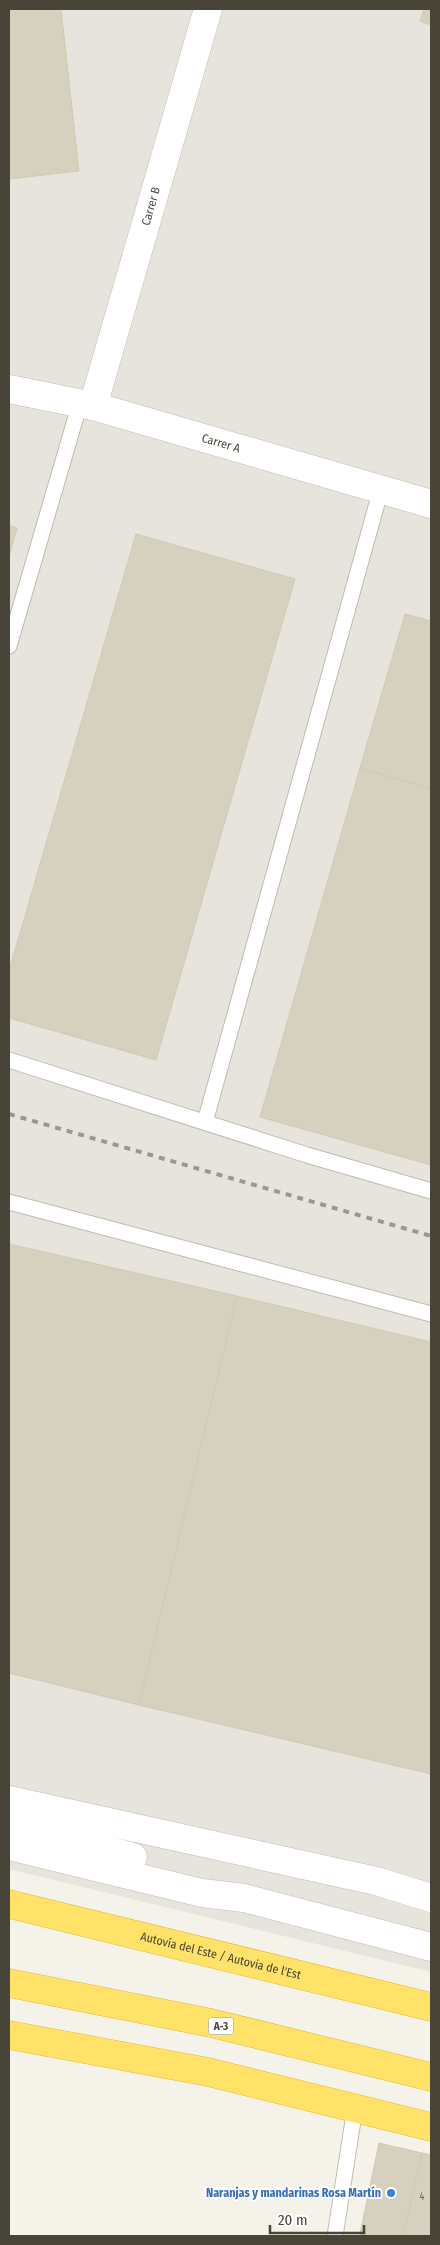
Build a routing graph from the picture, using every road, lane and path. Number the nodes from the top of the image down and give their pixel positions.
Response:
1 (208, 9) edge
2 (9, 390) edge
3 (86, 404) junction
4 (381, 489) junction
5 (431, 504) edge
6 (9, 646) edge
7 (9, 1060) edge
8 (205, 1122) junction
9 (431, 1191) edge
10 (9, 1202) edge
11 (431, 1314) edge
12 (9, 1800) edge
13 (9, 1823) edge
14 (9, 1846) edge
15 (244, 1898) junction
16 (431, 1898) edge
17 (9, 1904) edge
18 (431, 1947) edge
19 (9, 1983) edge
20 (431, 2007) edge
21 (9, 2035) edge
22 (431, 2077) edge
23 (355, 2108) junction
24 (431, 2126) edge
25 (335, 2236) edge

1 - 3 street, Carrer B
2 - 3 street, Carrer A
3 - 4 street, Carrer A
3 - 6 lane
4 - 5 street, Carrer A
4 - 8 lane
7 - 8 lane
8 - 9 lane
10 - 11 lane
12 - 16 street
13 - 15 street
14 - 15 street
15 - 18 street
17 - 20 highway, Autovía del Este / Autovia de l'Est
19 - 22 highway, A-3
21 - 23 highway
23 - 24 highway
23 - 25 lane

